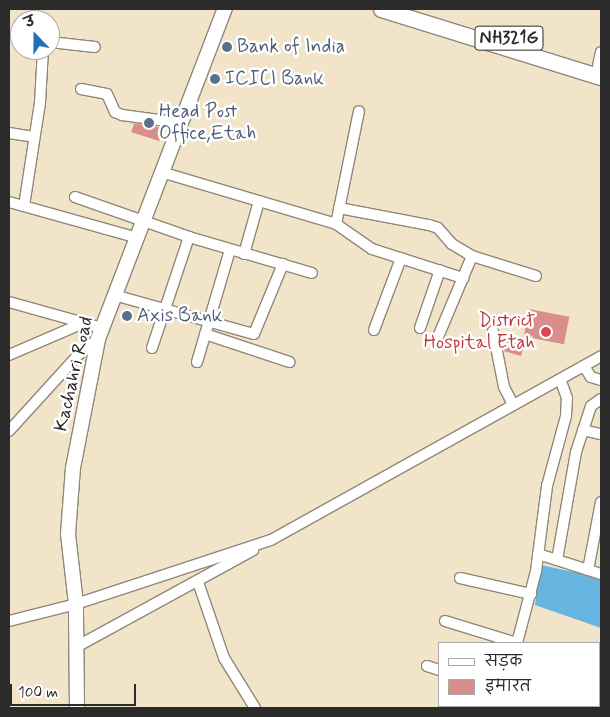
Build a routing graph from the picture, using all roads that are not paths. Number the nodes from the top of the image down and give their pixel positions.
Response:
1 (225, 9) edge
2 (381, 9) edge
3 (416, 9) edge
4 (60, 43) edge
5 (94, 47) dead end
6 (42, 60) edge
7 (600, 65) edge
8 (81, 89) dead end
9 (359, 111) dead end
10 (181, 122) junction
11 (9, 133) edge
12 (34, 137) junction
13 (161, 172) junction
14 (75, 197) dead end
15 (259, 200) junction
16 (9, 202) edge
17 (24, 206) junction
18 (339, 208) junction
19 (144, 220) junction
20 (336, 224) junction
21 (189, 237) junction
22 (138, 238) junction
23 (230, 250) junction
24 (244, 254) junction
25 (472, 256) junction
26 (401, 258) junction
27 (283, 264) junction
28 (440, 270) junction
29 (312, 273) dead end
30 (536, 276) dead end
31 (463, 278) junction
32 (114, 295) junction
33 (9, 302) edge
34 (165, 311) junction
35 (208, 322) junction
36 (81, 324) junction
37 (420, 328) dead end
38 (374, 330) dead end
39 (493, 331) dead end
40 (100, 333) junction
41 (204, 334) junction
42 (438, 337) dead end
43 (152, 348) dead end
44 (9, 355) edge
45 (601, 356) edge
46 (197, 362) dead end
47 (289, 362) dead end
48 (584, 366) junction
49 (560, 379) junction
50 (601, 380) edge
51 (601, 399) edge
52 (513, 405) junction
53 (583, 430) junction
54 (9, 432) edge
55 (601, 434) edge
56 (601, 502) edge
57 (271, 540) junction
58 (538, 554) junction
59 (557, 560) junction
60 (588, 570) junction
61 (601, 574) edge
62 (460, 578) dead end
63 (198, 582) junction
64 (531, 594) junction
65 (76, 604) junction
66 (9, 621) edge
67 (445, 621) dead end
68 (514, 642) edge
69 (517, 642) edge
70 (76, 647) junction
71 (427, 666) dead end
72 (438, 670) edge
73 (78, 708) edge
74 (255, 708) edge

1 - 10 main road, Kachahri Road
2 - 7 highway
3 - 7 highway, NH321G
4 - 5 street
6 - 12 street
8 - 10 street
9 - 18 street
10 - 13 main road, Kachahri Road
11 - 12 street
12 - 17 street
13 - 15 street
13 - 19 main road, Kachahri Road
14 - 19 street
15 - 20 street
15 - 24 street
16 - 17 street
17 - 22 street
18 - 20 street
18 - 25 street
19 - 21 street
19 - 22 main road, Kachahri Road
20 - 26 street
21 - 23 street
21 - 34 street
22 - 32 main road, Kachahri Road
23 - 24 street
23 - 35 street
24 - 27 street
25 - 30 street
25 - 31 street
26 - 28 street
26 - 38 street
27 - 29 street
27 - 35 street
28 - 31 street
28 - 37 street
31 - 42 street
32 - 34 street
32 - 40 main road, Kachahri Road
33 - 36 street
34 - 35 street
34 - 43 street
35 - 41 street
36 - 40 street
36 - 44 street
39 - 52 street
40 - 54 street
40 - 65 main road, Kachahri Road
41 - 46 street
41 - 47 street
45 - 48 street
48 - 49 street
48 - 50 street
49 - 52 street
49 - 58 street
51 - 53 street
52 - 57 street
53 - 55 street
53 - 59 street
56 - 60 street
57 - 63 street
57 - 65 street
58 - 59 street
58 - 64 street
59 - 60 street
60 - 61 street
62 - 64 street
63 - 70 street
63 - 74 street
64 - 69 street
65 - 66 street
65 - 70 main road, Kachahri Road
67 - 68 street
70 - 73 main road, Kachahri Road
71 - 72 street

